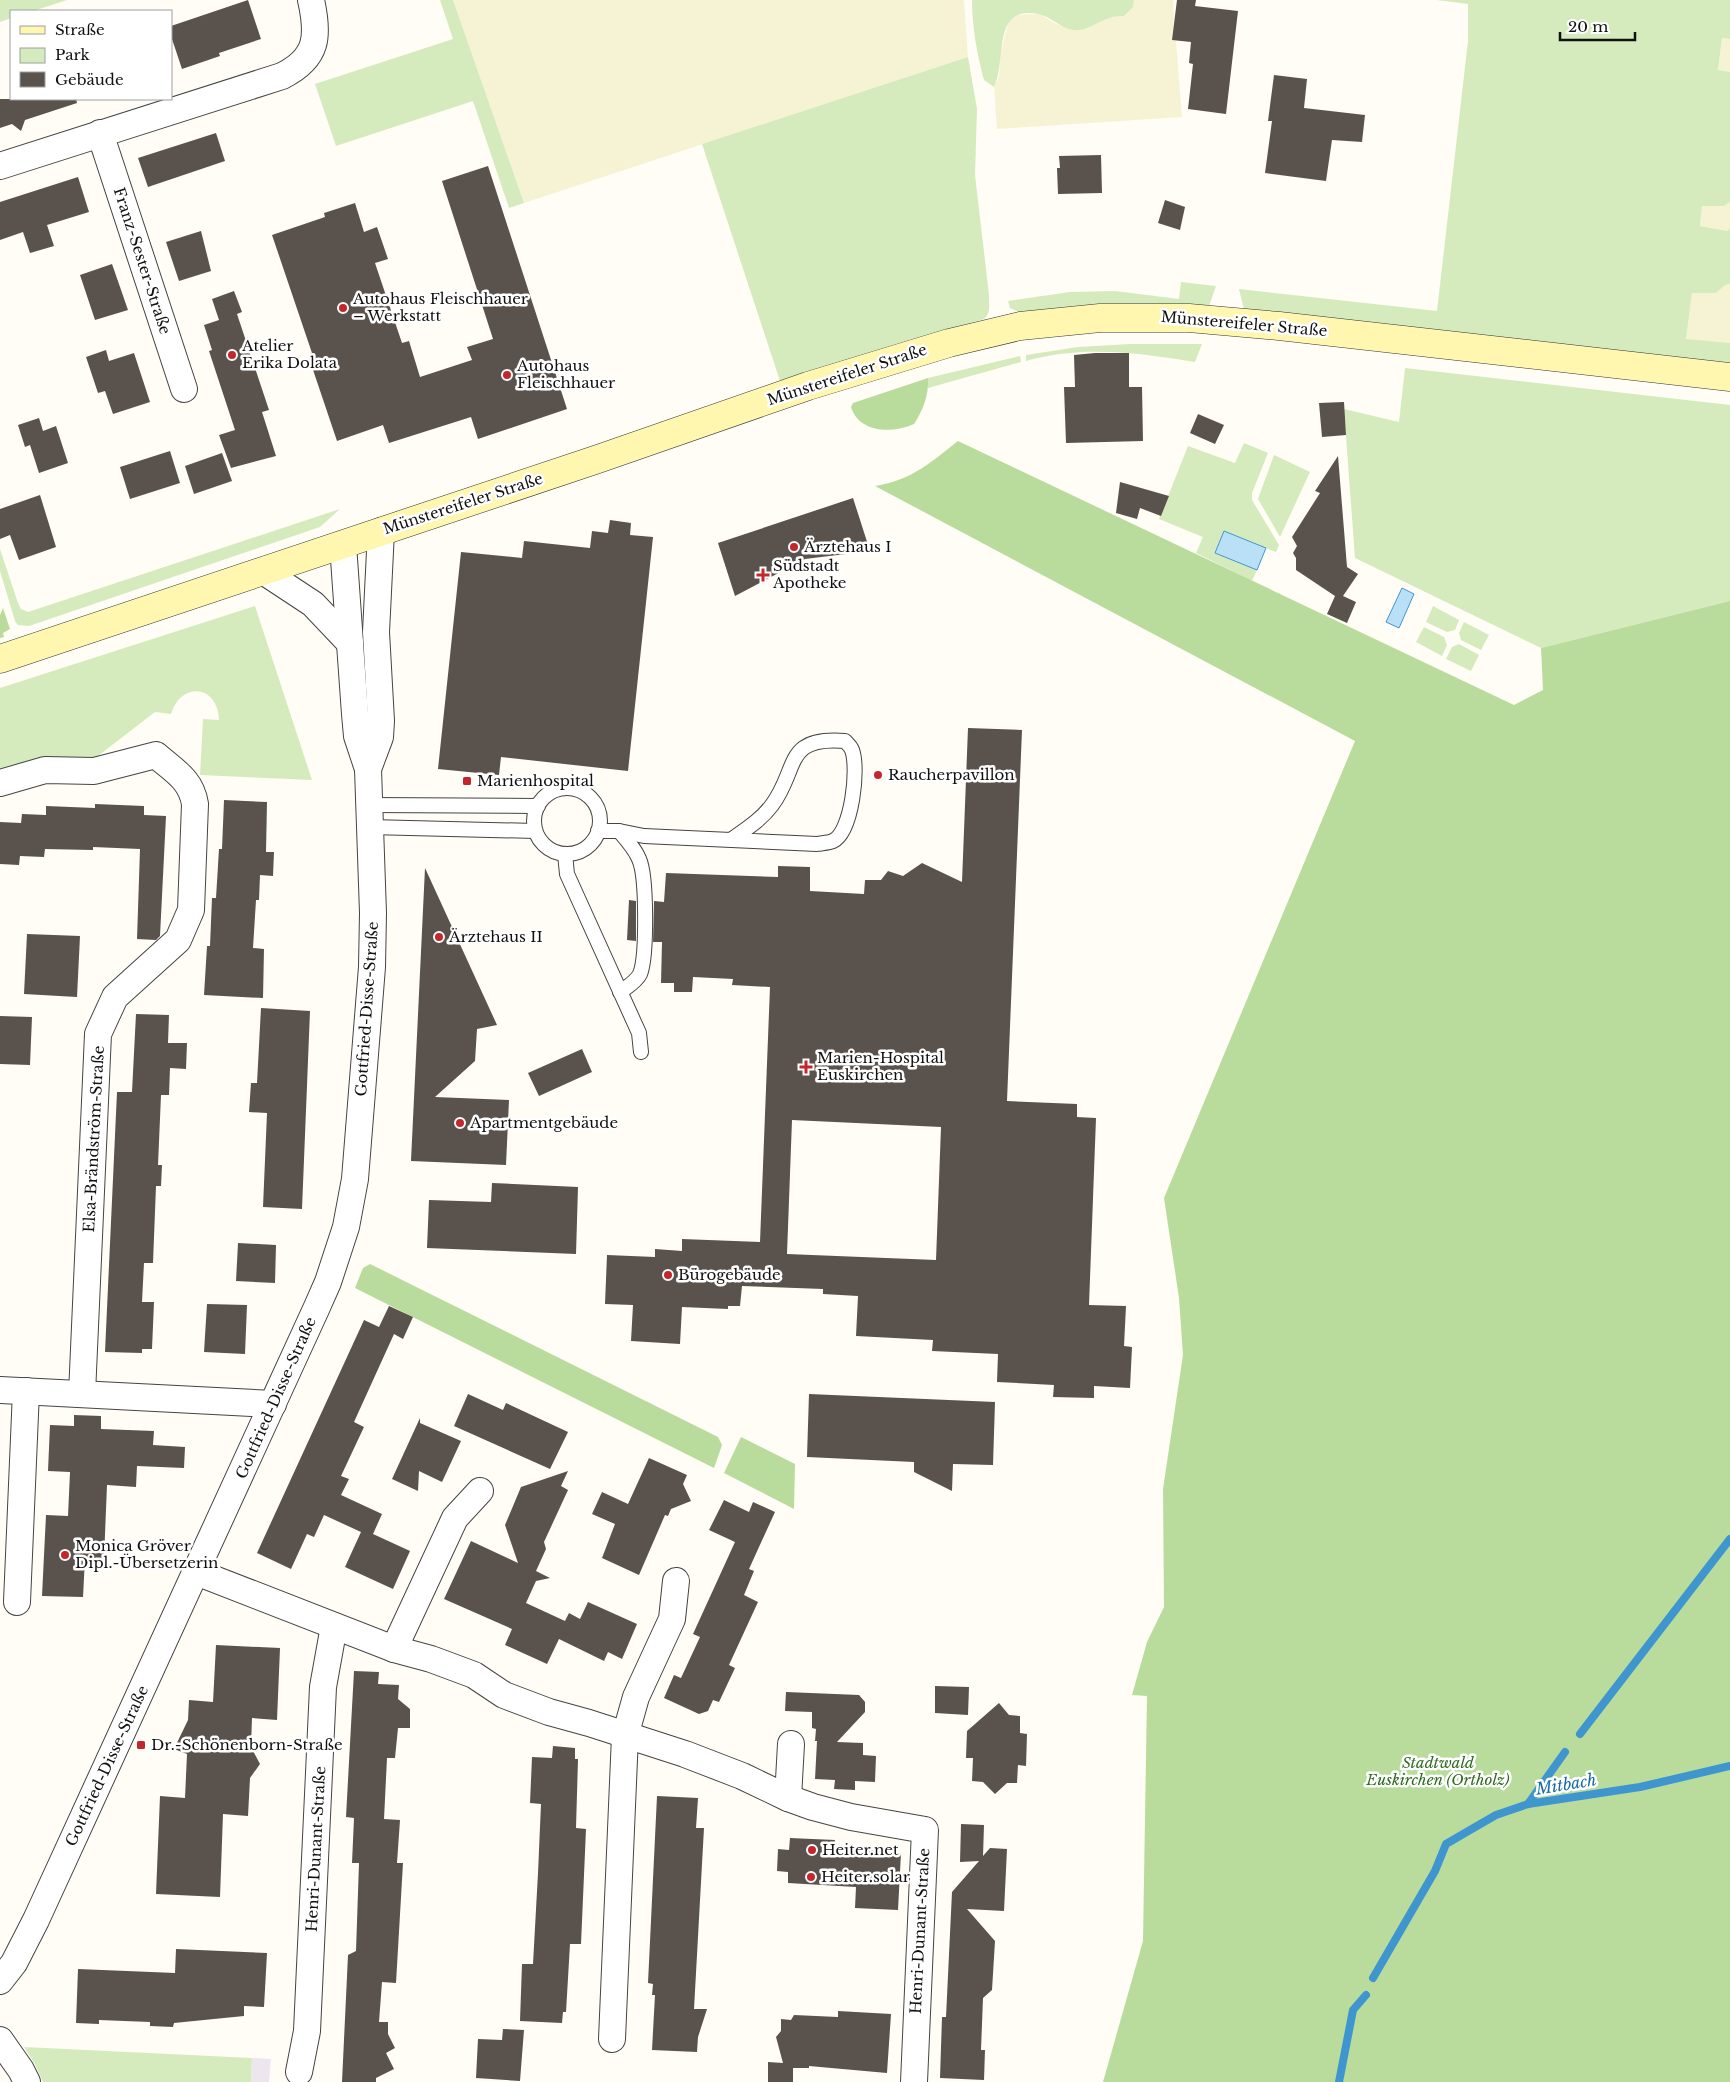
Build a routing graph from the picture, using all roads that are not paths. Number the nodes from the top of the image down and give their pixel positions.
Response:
1 (311, 0) edge
2 (100, 133) junction
3 (0, 166) edge
4 (1730, 377) edge
5 (184, 389) dead end
6 (381, 531) junction
7 (343, 545) junction
8 (263, 572) junction
9 (350, 643) junction
10 (0, 659) edge
11 (368, 769) junction
12 (0, 783) edge
13 (538, 806) junction
14 (369, 816) junction
15 (536, 831) junction
16 (598, 831) junction
17 (619, 831) junction
18 (731, 840) junction
19 (566, 854) junction
20 (620, 992) junction
21 (641, 1052) dead end
22 (0, 1390) edge
23 (26, 1391) junction
24 (82, 1394) junction
25 (273, 1404) junction
26 (480, 1491) dead end
27 (196, 1572) junction
28 (676, 1581) dead end
29 (17, 1602) dead end
30 (334, 1626) junction
31 (394, 1649) junction
32 (626, 1736) junction
33 (791, 1744) dead end
34 (788, 1798) junction
35 (0, 1981) edge
36 (612, 2039) dead end
37 (0, 2040) edge
38 (299, 2072) dead end
39 (27, 2082) edge
40 (914, 2082) edge

1 - 2 street
2 - 3 street
2 - 5 street, Franz-Sester-Straße
4 - 6 street, Münstereifeler Straße
6 - 7 street, Münstereifeler Straße
6 - 11 street, Gottfried-Disse-Straße
7 - 8 street, Münstereifeler Straße
7 - 9 street, Gottfried-Disse-Straße
8 - 9 street
8 - 10 street, Münstereifeler Straße
9 - 11 street, Gottfried-Disse-Straße
11 - 14 street, Gottfried-Disse-Straße
12 - 24 street, Elsa-Brändström-Straße
13 - 14 lane
13 - 15 lane
13 - 16 lane
14 - 15 lane
14 - 25 street, Gottfried-Disse-Straße
15 - 19 lane
16 - 17 lane
16 - 19 lane
17 - 18 lane
17 - 20 lane
18 - 18 lane
19 - 20 lane
20 - 21 lane
22 - 23 street
23 - 24 street
23 - 29 street
24 - 25 street
25 - 27 street, Gottfried-Disse-Straße
26 - 31 street
27 - 30 street, Henri-Dunant-Straße
27 - 35 street, Gottfried-Disse-Straße
28 - 32 street
30 - 31 street, Henri-Dunant-Straße
30 - 38 street, Henri-Dunant-Straße
31 - 32 street, Henri-Dunant-Straße
32 - 34 street, Henri-Dunant-Straße
32 - 36 street
33 - 34 street
34 - 40 street, Henri-Dunant-Straße
37 - 39 street

